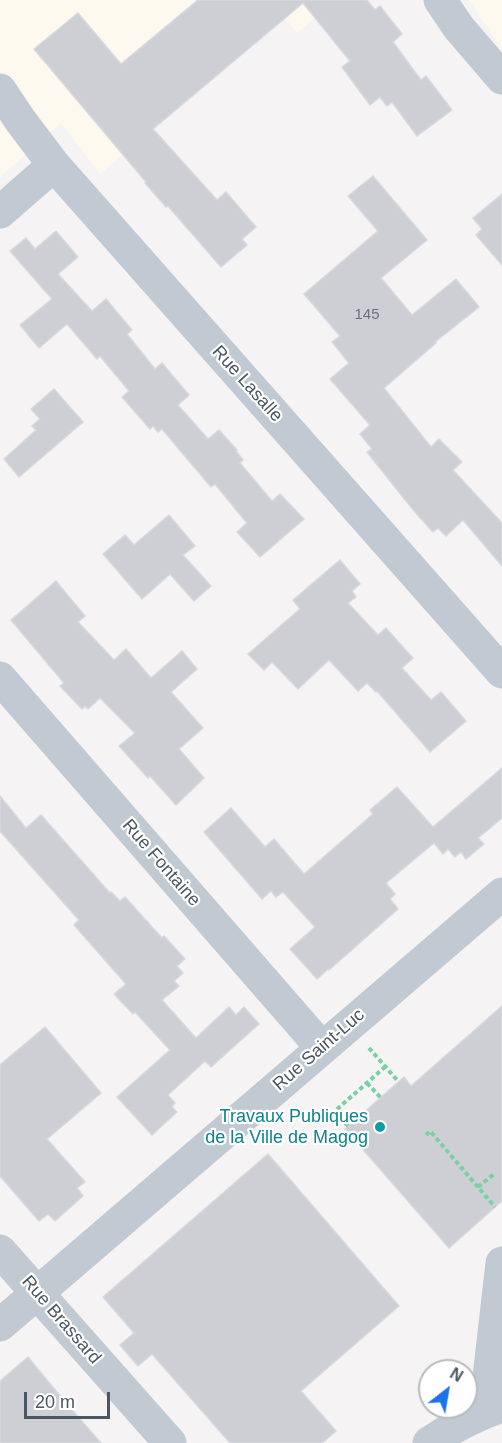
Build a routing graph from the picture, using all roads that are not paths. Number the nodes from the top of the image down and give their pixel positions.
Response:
1 (440, 0) edge
2 (502, 78) edge
3 (0, 90) edge
4 (54, 165) junction
5 (0, 212) edge
6 (502, 672) edge
7 (0, 678) edge
8 (502, 894) edge
9 (322, 1048) junction
10 (0, 1251) edge
11 (502, 1263) edge
12 (37, 1293) junction
13 (0, 1325) edge
14 (494, 1409) edge
15 (170, 1443) edge
16 (429, 1443) edge

1 - 2 street
3 - 4 street, Rue Lasalle
4 - 5 street
4 - 6 street, Rue Lasalle
7 - 9 street, Rue Fontaine
8 - 9 street, Rue Saint-Luc
9 - 12 street, Rue Saint-Luc
10 - 12 street, Rue Brassard
11 - 14 street
12 - 13 street, Rue Saint-Luc
12 - 15 street, Rue Brassard
14 - 16 street

